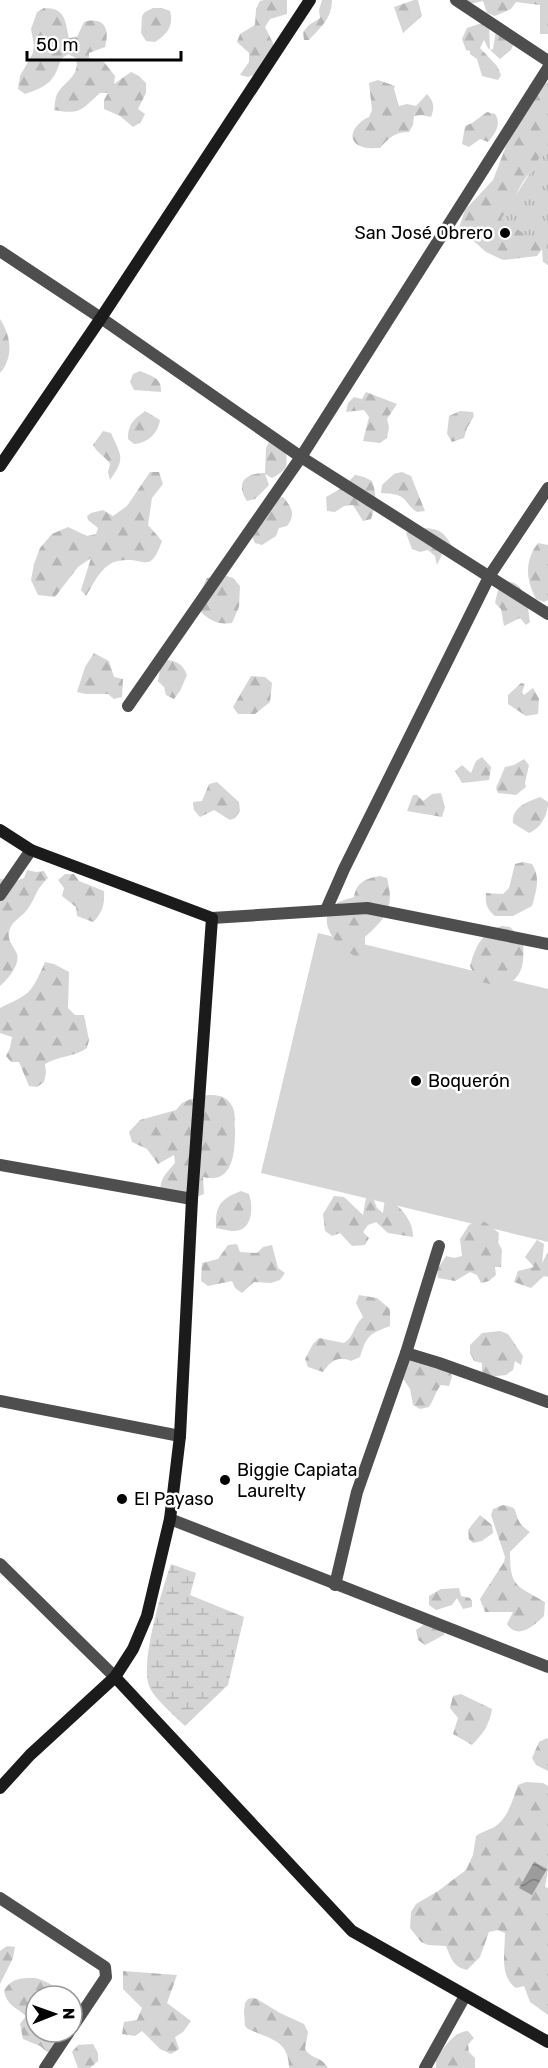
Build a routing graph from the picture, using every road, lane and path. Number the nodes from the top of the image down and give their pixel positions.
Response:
1 (310, 0) edge
2 (456, 0) edge
3 (548, 61) edge
4 (548, 68) edge
5 (0, 250) edge
6 (101, 318) junction
7 (301, 457) junction
8 (0, 466) edge
9 (548, 488) edge
10 (490, 575) junction
11 (548, 614) edge
12 (128, 706) dead end
13 (0, 830) edge
14 (31, 850) junction
15 (0, 895) edge
16 (326, 910) junction
17 (212, 918) junction
18 (547, 942) edge
19 (0, 1165) edge
20 (192, 1199) junction
21 (439, 1246) dead end
22 (406, 1353) junction
23 (0, 1401) edge
24 (548, 1402) edge
25 (180, 1436) junction
26 (170, 1519) junction
27 (0, 1564) edge
28 (335, 1585) junction
29 (548, 1667) edge
30 (115, 1677) junction
31 (0, 1788) edge
32 (0, 1899) edge
33 (465, 1996) junction
34 (84, 2010) edge
35 (548, 2042) edge
36 (61, 2044) edge
37 (45, 2068) edge
38 (425, 2068) edge

1 - 6 street
2 - 3 street
4 - 7 street
5 - 6 street
6 - 7 street
6 - 8 street
7 - 10 street
7 - 12 street
9 - 10 street
10 - 11 street
10 - 16 street
13 - 14 street
14 - 15 street
14 - 17 street
16 - 17 street
16 - 18 street
17 - 20 street
19 - 20 street
20 - 25 street
21 - 22 street
22 - 24 street
22 - 28 street
23 - 25 street
25 - 26 street
26 - 28 street
26 - 30 street
27 - 30 street
28 - 29 street
30 - 31 street
30 - 33 street
32 - 34 street
33 - 35 street
33 - 38 street
36 - 37 street

